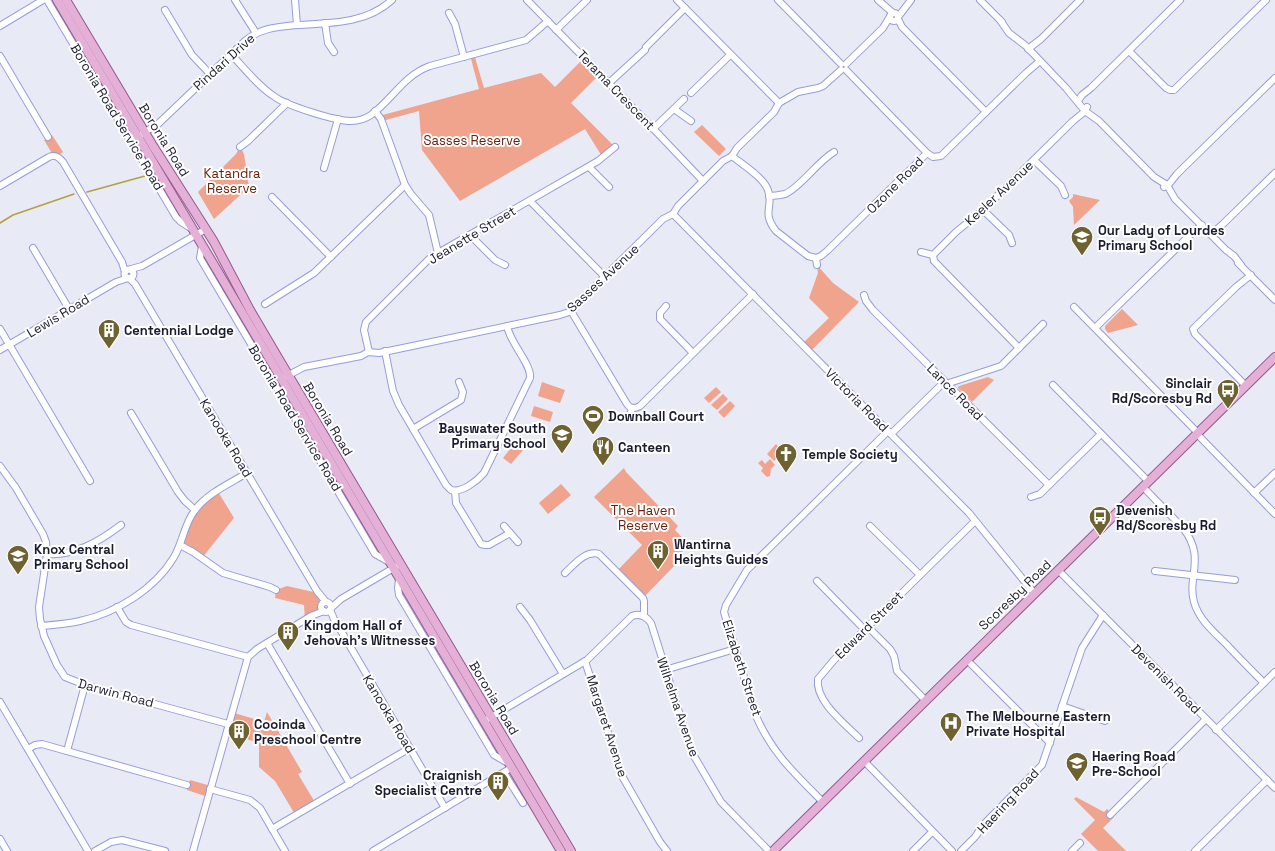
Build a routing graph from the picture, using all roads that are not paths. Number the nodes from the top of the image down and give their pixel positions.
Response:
1 (43, 0) edge
2 (47, 0) edge
3 (235, 0) edge
4 (295, 0) edge
5 (527, 0) edge
6 (587, 0) edge
7 (677, 0) edge
8 (778, 0) edge
9 (878, 0) edge
10 (911, 0) edge
11 (980, 0) edge
12 (1080, 0) edge
13 (1180, 0) edge
14 (1266, 0) edge
15 (63, 1) edge
16 (390, 1) edge
17 (685, 8) junction
18 (165, 10) dead end
19 (55, 13) junction
20 (449, 13) dead end
21 (894, 17) junction
22 (548, 21) junction
23 (69, 22) junction
24 (325, 23) junction
25 (297, 25) junction
26 (0, 26) edge
27 (556, 30) junction
28 (256, 33) junction
29 (82, 43) junction
30 (1028, 49) junction
31 (635, 50) dead end
32 (1129, 51) junction
33 (334, 52) dead end
34 (231, 54) junction
35 (80, 55) junction
36 (639, 55) junction
37 (730, 55) junction
38 (0, 56) edge
39 (464, 57) junction
40 (1039, 60) junction
41 (843, 67) junction
42 (210, 74) junction
43 (1275, 78) edge
44 (609, 83) junction
45 (692, 93) dead end
46 (684, 99) dead end
47 (1080, 99) junction
48 (287, 103) junction
49 (779, 103) junction
50 (674, 108) junction
51 (1085, 109) junction
52 (375, 111) junction
53 (986, 112) junction
54 (338, 119) junction
55 (691, 121) dead end
56 (653, 129) junction
57 (141, 135) junction
58 (48, 137) dead end
59 (128, 137) junction
60 (240, 147) dead end
61 (615, 147) dead end
62 (834, 152) dead end
63 (927, 153) junction
64 (732, 156) junction
65 (1034, 160) junction
66 (589, 167) junction
67 (324, 168) dead end
68 (1275, 173) edge
69 (703, 181) junction
70 (405, 185) junction
71 (0, 186) edge
72 (1166, 186) junction
73 (609, 187) dead end
74 (1065, 194) dead end
75 (769, 196) junction
76 (272, 197) dead end
77 (530, 201) junction
78 (983, 210) junction
79 (673, 214) junction
80 (1201, 224) junction
81 (206, 229) junction
82 (193, 232) junction
83 (470, 235) junction
84 (1213, 237) junction
85 (1012, 243) dead end
86 (202, 246) junction
87 (33, 248) dead end
88 (921, 252) dead end
89 (438, 253) junction
90 (933, 255) junction
91 (331, 257) junction
92 (816, 258) junction
93 (505, 265) dead end
94 (816, 265) dead end
95 (129, 274) junction
96 (1250, 274) junction
97 (605, 278) junction
98 (753, 294) junction
99 (864, 295) dead end
100 (1275, 300) edge
101 (265, 304) dead end
102 (666, 306) dead end
103 (1074, 307) dead end
104 (69, 309) junction
105 (571, 311) junction
106 (1044, 324) dead end
107 (507, 326) junction
108 (1095, 328) junction
109 (0, 329) edge
110 (9, 345) junction
111 (1019, 348) junction
112 (0, 350) edge
113 (385, 351) junction
114 (369, 352) junction
115 (694, 353) junction
116 (1275, 357) edge
117 (285, 377) junction
118 (947, 384) junction
119 (469, 385) dead end
120 (1053, 385) dead end
121 (1246, 386) junction
122 (632, 408) junction
123 (131, 413) dead end
124 (629, 419) dead end
125 (413, 429) junction
126 (889, 432) junction
127 (1197, 433) junction
128 (1101, 434) junction
129 (0, 466) edge
130 (247, 473) junction
131 (1275, 473) edge
132 (90, 482) dead end
133 (1146, 484) junction
134 (1049, 485) junction
135 (454, 491) junction
136 (1254, 493) junction
137 (1031, 497) dead end
138 (195, 510) junction
139 (1275, 514) edge
140 (975, 521) junction
141 (121, 524) dead end
142 (504, 526) dead end
143 (870, 526) dead end
144 (510, 533) junction
145 (518, 542) dead end
146 (180, 545) junction
147 (47, 554) junction
148 (394, 565) junction
149 (1058, 570) junction
150 (1155, 571) dead end
151 (565, 573) dead end
152 (920, 575) junction
153 (1194, 575) junction
154 (399, 579) junction
155 (817, 580) dead end
156 (1236, 580) dead end
157 (276, 590) dead end
158 (1034, 593) junction
159 (117, 607) junction
160 (326, 607) junction
161 (520, 607) dead end
162 (1103, 615) junction
163 (643, 616) junction
164 (41, 626) junction
165 (866, 628) junction
166 (267, 643) junction
167 (735, 649) junction
168 (248, 657) junction
169 (967, 660) junction
170 (585, 661) junction
171 (665, 670) junction
172 (1275, 672) edge
173 (563, 674) junction
174 (1264, 683) junction
175 (85, 685) junction
176 (926, 701) junction
177 (0, 702) edge
178 (1062, 706) junction
179 (491, 717) junction
180 (1206, 719) junction
181 (1105, 721) dead end
182 (483, 722) junction
183 (228, 724) junction
184 (1216, 730) junction
185 (859, 738) dead end
186 (1050, 743) junction
187 (410, 748) junction
188 (28, 749) junction
189 (67, 751) junction
190 (864, 761) junction
191 (519, 764) junction
192 (508, 768) junction
193 (1267, 780) junction
194 (350, 784) junction
195 (187, 785) dead end
196 (1275, 788) edge
197 (210, 789) junction
198 (823, 802) junction
199 (522, 803) dead end
200 (445, 808) junction
201 (1110, 815) dead end
202 (272, 829) junction
203 (932, 832) junction
204 (0, 839) edge
205 (1080, 843) dead end
206 (7, 851) edge
207 (88, 851) edge
208 (95, 851) edge
209 (165, 851) edge
210 (193, 851) edge
211 (285, 851) edge
212 (373, 851) edge
213 (560, 851) edge
214 (571, 851) edge
215 (667, 851) edge
216 (769, 851) edge
217 (773, 851) edge
218 (913, 851) edge
219 (952, 851) edge
220 (961, 851) edge
221 (1072, 851) edge
222 (1195, 851) edge

1 - 26 street
2 - 19 street, Boronia Road Service Road
3 - 28 street
4 - 25 street
5 - 22 street, Terama Crescent
6 - 27 street
7 - 17 street
8 - 41 street
9 - 21 street
10 - 21 street, Sasses Avenue
11 - 30 street
12 - 30 street
13 - 32 street
14 - 32 street
15 - 23 main road, Boronia Road
15 - 57 main road, Boronia Road
16 - 24 street, Pindari Drive
17 - 36 street
17 - 37 street
18 - 42 street
19 - 23 street
19 - 35 street, Boronia Road Service Road
20 - 39 street
21 - 41 street, Sasses Avenue
21 - 53 street
22 - 27 street, Terama Crescent
22 - 39 street
23 - 29 main road, Boronia Road
24 - 25 street, Pindari Drive
24 - 33 street
25 - 28 street, Pindari Drive
27 - 44 street, Terama Crescent
28 - 34 street, Pindari Drive
29 - 35 street
29 - 57 main road, Boronia Road
30 - 40 street
31 - 36 street
32 - 47 street
34 - 42 street, Pindari Drive
34 - 48 street
35 - 59 street, Boronia Road Service Road
36 - 44 street
37 - 45 street
37 - 49 street
38 - 58 street
39 - 52 street
40 - 47 street
40 - 53 street, Ozone Road
41 - 49 street, Sasses Avenue
41 - 63 street
42 - 57 street, Pindari Drive
43 - 72 street
44 - 56 street, Terama Crescent
46 - 50 street
47 - 51 street
48 - 54 street
48 - 60 street
49 - 64 street, Sasses Avenue
50 - 55 street
50 - 56 street
51 - 65 street, Keeler Avenue
51 - 72 street
52 - 54 street
52 - 70 street
53 - 63 street, Ozone Road
54 - 67 street
56 - 69 street, Terama Crescent
57 - 59 street
57 - 81 main road, Boronia Road
57 - 82 main road, Boronia Road
59 - 82 street, Boronia Road Service Road
61 - 66 street, Jeanette Street
62 - 75 street
63 - 92 street, Ozone Road
64 - 69 street, Sasses Avenue
64 - 75 street
65 - 74 street
65 - 78 street, Keeler Avenue
66 - 73 street
66 - 77 street, Jeanette Street
68 - 84 street
69 - 79 street, Sasses Avenue
70 - 89 street
70 - 91 street
71 - 95 street, Kanooka Road
72 - 80 street
75 - 92 street
76 - 91 street
77 - 83 street, Jeanette Street
77 - 97 street
78 - 85 street
78 - 90 street, Keeler Avenue
79 - 97 street, Sasses Avenue
79 - 98 street, Victoria Road
80 - 84 street
80 - 108 street
81 - 82 street, Lewis Road
81 - 117 main road, Boronia Road
82 - 86 main road, Boronia Road
82 - 95 street, Lewis Road
83 - 89 street, Jeanette Street
83 - 93 street
84 - 96 street
86 - 117 main road, Boronia Road
86 - 148 street, Boronia Road Service Road
87 - 104 street
88 - 90 street
89 - 114 street, Jeanette Street
90 - 111 street
91 - 101 street
92 - 94 street
95 - 104 street, Lewis Road
95 - 130 street, Kanooka Road
96 - 100 street
96 - 121 street
97 - 105 street, Sasses Avenue
98 - 115 street
98 - 126 street, Victoria Road
99 - 118 street, Lance Road
102 - 115 street
103 - 108 street
104 - 110 street, Lewis Road
105 - 107 street, Sasses Avenue
105 - 122 street
106 - 111 street, Elizabeth Street
107 - 113 street, Sasses Avenue
107 - 135 street
108 - 127 street
109 - 110 street
110 - 112 street, Lewis Road
110 - 132 street
111 - 118 street, Elizabeth Street
113 - 114 street, Sasses Avenue
113 - 125 street
114 - 117 street, Sasses Avenue
115 - 122 street
116 - 121 main road, Scoresby Road
117 - 148 main road, Boronia Road
117 - 148 main road, Boronia Road
118 - 126 street, Elizabeth Street
118 - 134 street, Lance Road
119 - 125 street
120 - 128 street
121 - 127 main road, Scoresby Road
122 - 124 street
123 - 138 street
125 - 135 street
126 - 140 street, Victoria Road
126 - 167 street, Elizabeth Street
127 - 133 main road, Scoresby Road
127 - 136 street
128 - 133 street
128 - 134 street
129 - 147 street, Darwin Road
130 - 138 street
130 - 160 street, Kanooka Road
131 - 136 street
133 - 149 main road, Scoresby Road
133 - 153 street
134 - 137 street
135 - 144 street
136 - 139 street
138 - 146 street
140 - 152 street, Edward Street
140 - 158 street, Victoria Road
141 - 147 street
142 - 144 street
143 - 152 street
144 - 145 street
146 - 157 street
146 - 159 street
147 - 164 street, Darwin Road
148 - 154 main road, Boronia Road
148 - 160 street
148 - 179 main road, Boronia Road
149 - 158 main road, Scoresby Road
149 - 162 street, Devenish Road
150 - 153 street
151 - 163 street
152 - 165 street, Edward Street
153 - 156 street
153 - 174 street
154 - 182 main road, Boronia Road
154 - 192 street
155 - 165 street
158 - 169 main road, Scoresby Road
159 - 164 street
159 - 168 street
160 - 166 street
160 - 187 street, Kanooka Road
161 - 173 street
162 - 178 street, Haering Road
162 - 180 street, Devenish Road
163 - 170 street
163 - 171 street, Wilhelma Avenue
164 - 175 street, Darwin Road
165 - 176 street
165 - 185 street, Edward Street
166 - 168 street
166 - 194 street
167 - 171 street
167 - 198 street, Elizabeth Street
168 - 183 street
169 - 176 main road, Scoresby Road
169 - 186 street
170 - 173 street
170 - 215 street, Margaret Avenue
171 - 216 street, Wilhelma Avenue
172 - 174 street
173 - 179 street
174 - 184 street
175 - 183 street, Darwin Road
175 - 189 street
176 - 190 main road, Scoresby Road
177 - 188 street
178 - 181 street
178 - 186 street, Haering Road
179 - 182 street
179 - 191 main road, Boronia Road
180 - 184 street, Devenish Road
180 - 201 street
182 - 192 main road, Boronia Road
183 - 197 street
184 - 193 street, Devenish Road
186 - 220 street, Haering Road
187 - 194 street
187 - 200 street, Kanooka Road
188 - 189 street
188 - 207 street
189 - 195 street
190 - 198 main road, Scoresby Road
190 - 203 street
191 - 192 main road
191 - 214 main road, Boronia Road
192 - 199 street, Boronia Road
192 - 200 street
192 - 213 main road, Boronia Road
193 - 196 street, Devenish Road
193 - 222 street
194 - 202 street
197 - 202 street
197 - 210 street
198 - 217 main road, Scoresby Road
200 - 212 street
202 - 211 street
203 - 218 street
203 - 219 street
204 - 206 street
205 - 221 street
208 - 209 street

